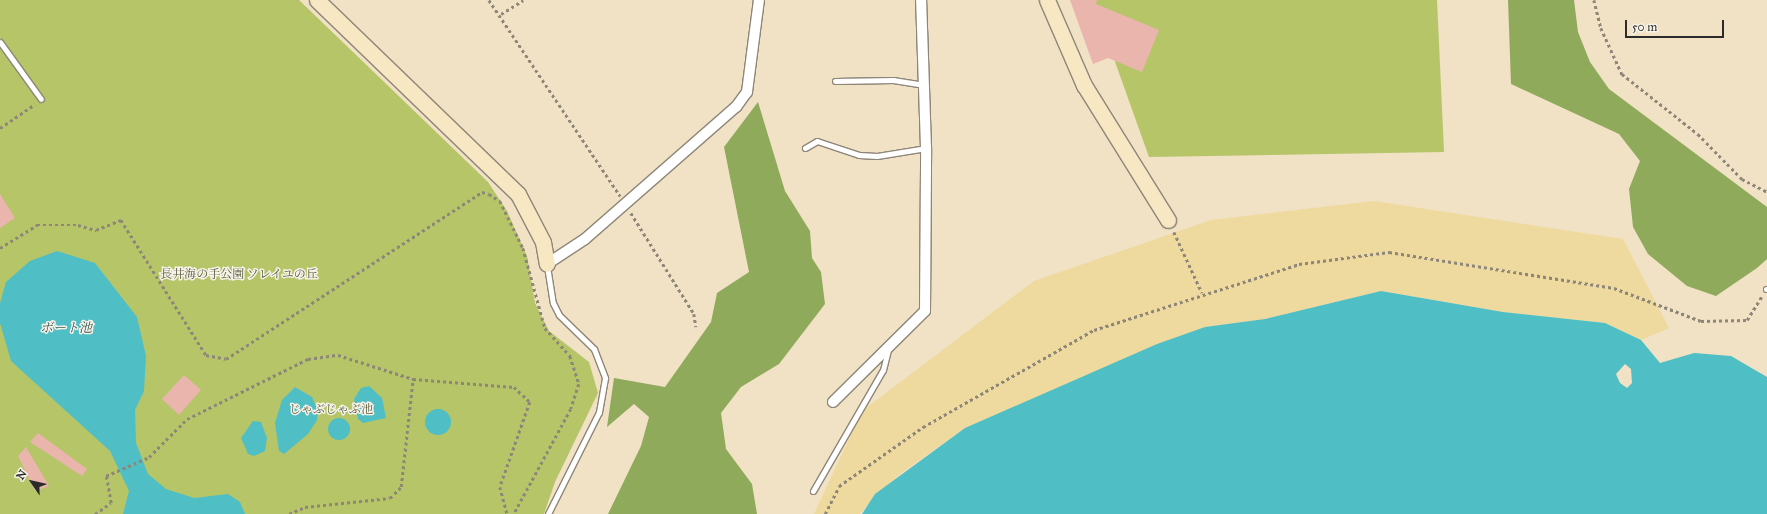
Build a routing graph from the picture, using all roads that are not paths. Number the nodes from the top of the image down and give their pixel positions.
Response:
1 (317, 0) edge
2 (759, 0) edge
3 (921, 0) edge
4 (1047, 0) edge
5 (0, 42) edge
6 (835, 81) dead end
7 (925, 85) junction
8 (41, 99) road end
9 (805, 148) dead end
10 (926, 148) junction
11 (1168, 220) road end
12 (547, 264) junction
13 (888, 350) junction
14 (833, 402) dead end
15 (813, 491) dead end
16 (548, 514) edge

1 - 12 street
2 - 12 street
3 - 7 street
4 - 11 street
5 - 8 lane
6 - 7 lane
7 - 10 street
9 - 10 lane
10 - 13 street
12 - 16 lane
13 - 14 street
13 - 15 lane

